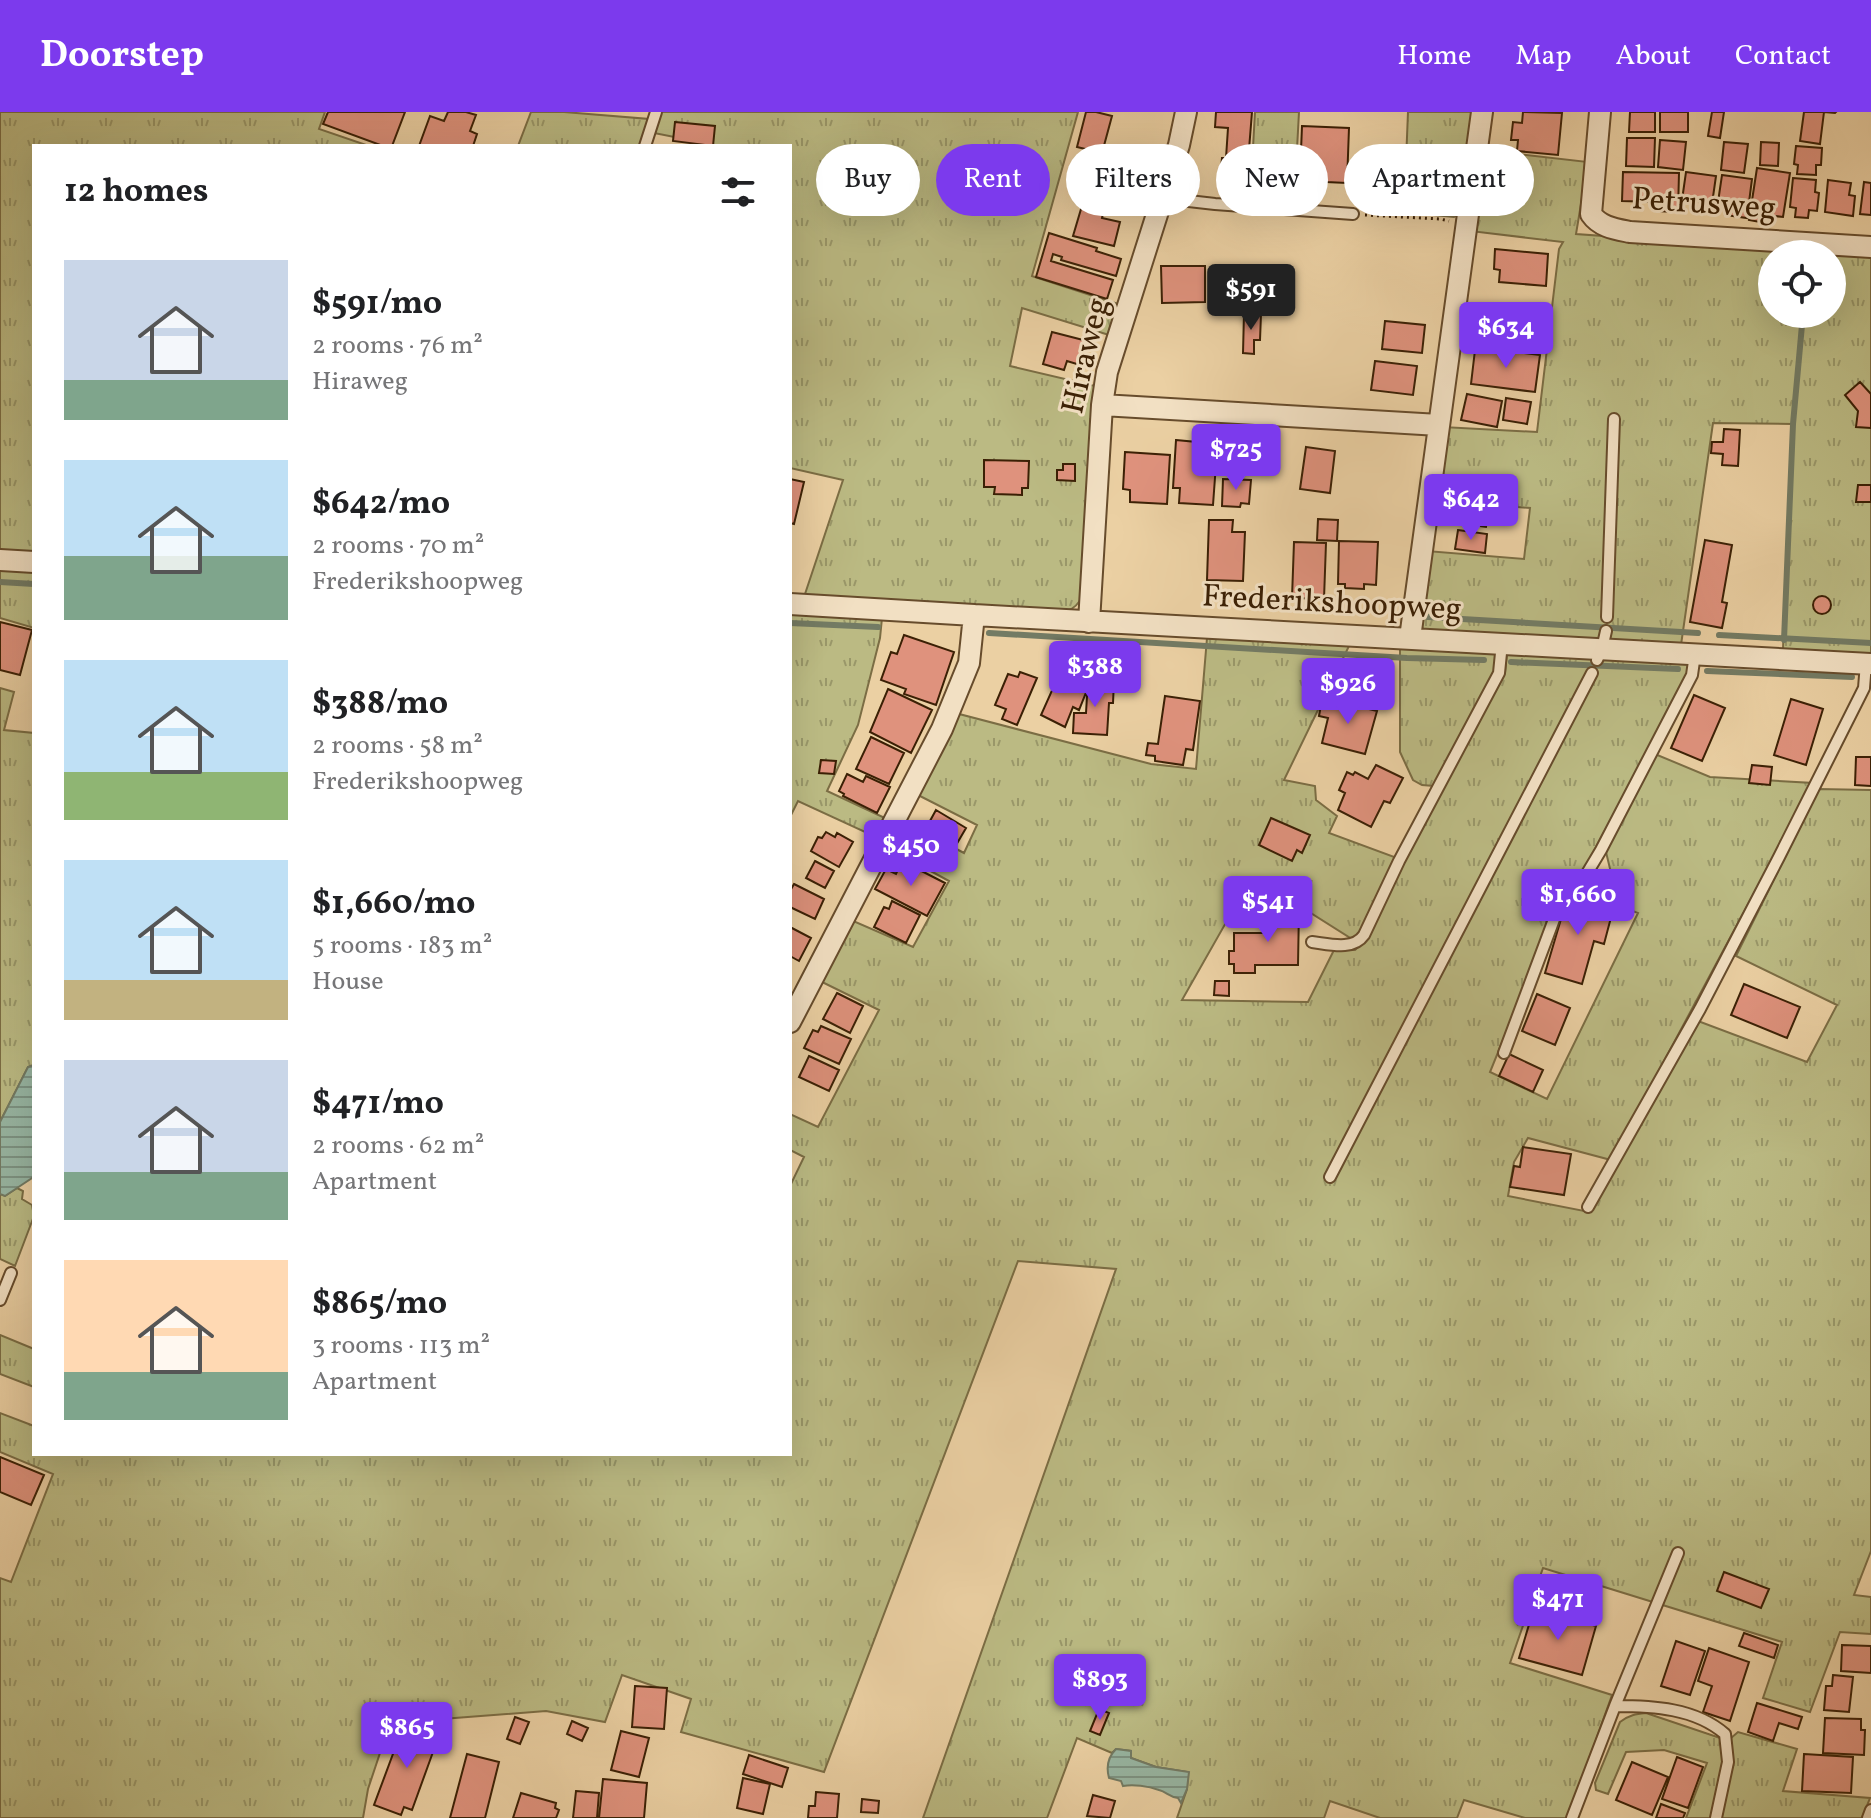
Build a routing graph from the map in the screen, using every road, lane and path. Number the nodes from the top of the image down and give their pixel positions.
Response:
1 (656, 112) edge
2 (1186, 112) edge
3 (1482, 112) edge
4 (1600, 112) edge
5 (646, 144) edge
6 (1179, 144) edge
7 (1200, 202) edge
8 (1344, 213) edge
9 (1156, 216) edge
10 (1388, 216) edge
11 (1465, 230) junction
12 (1871, 247) edge
13 (1102, 405) junction
14 (1614, 419) dead end
15 (1439, 425) junction
16 (0, 560) edge
17 (32, 562) edge
18 (792, 604) edge
19 (974, 615) junction
20 (1607, 617) dead end
21 (1089, 622) junction
22 (1410, 638) junction
23 (1502, 643) junction
24 (1695, 654) junction
25 (1869, 663) edge
26 (1592, 673) dead end
27 (1312, 942) dead end
28 (792, 1018) edge
29 (1504, 1053) dead end
30 (1330, 1177) dead end
31 (1588, 1207) dead end
32 (11, 1273) dead end
33 (0, 1300) edge
34 (1678, 1553) dead end
35 (1615, 1706) junction
36 (1871, 1810) edge
37 (1572, 1818) edge
38 (1716, 1818) edge
39 (1868, 1818) edge

1 - 5 lane
2 - 6 street, Hiraweg
3 - 11 street
4 - 12 street, Petrusweg
7 - 8 lane
9 - 13 street, Hiraweg
10 - 11 path
11 - 15 street
13 - 15 street
13 - 21 street, Hiraweg
14 - 20 lane
15 - 22 street
16 - 17 street
18 - 19 street, Frederikshoopweg
19 - 21 street, Frederikshoopweg
19 - 28 street
21 - 22 street, Frederikshoopweg
22 - 23 street, Frederikshoopweg
23 - 24 street, Frederikshoopweg
23 - 27 lane
24 - 25 street, Frederikshoopweg
24 - 29 lane
25 - 31 lane
26 - 30 lane
32 - 33 lane
34 - 35 lane
35 - 37 lane
35 - 38 lane
36 - 39 lane

